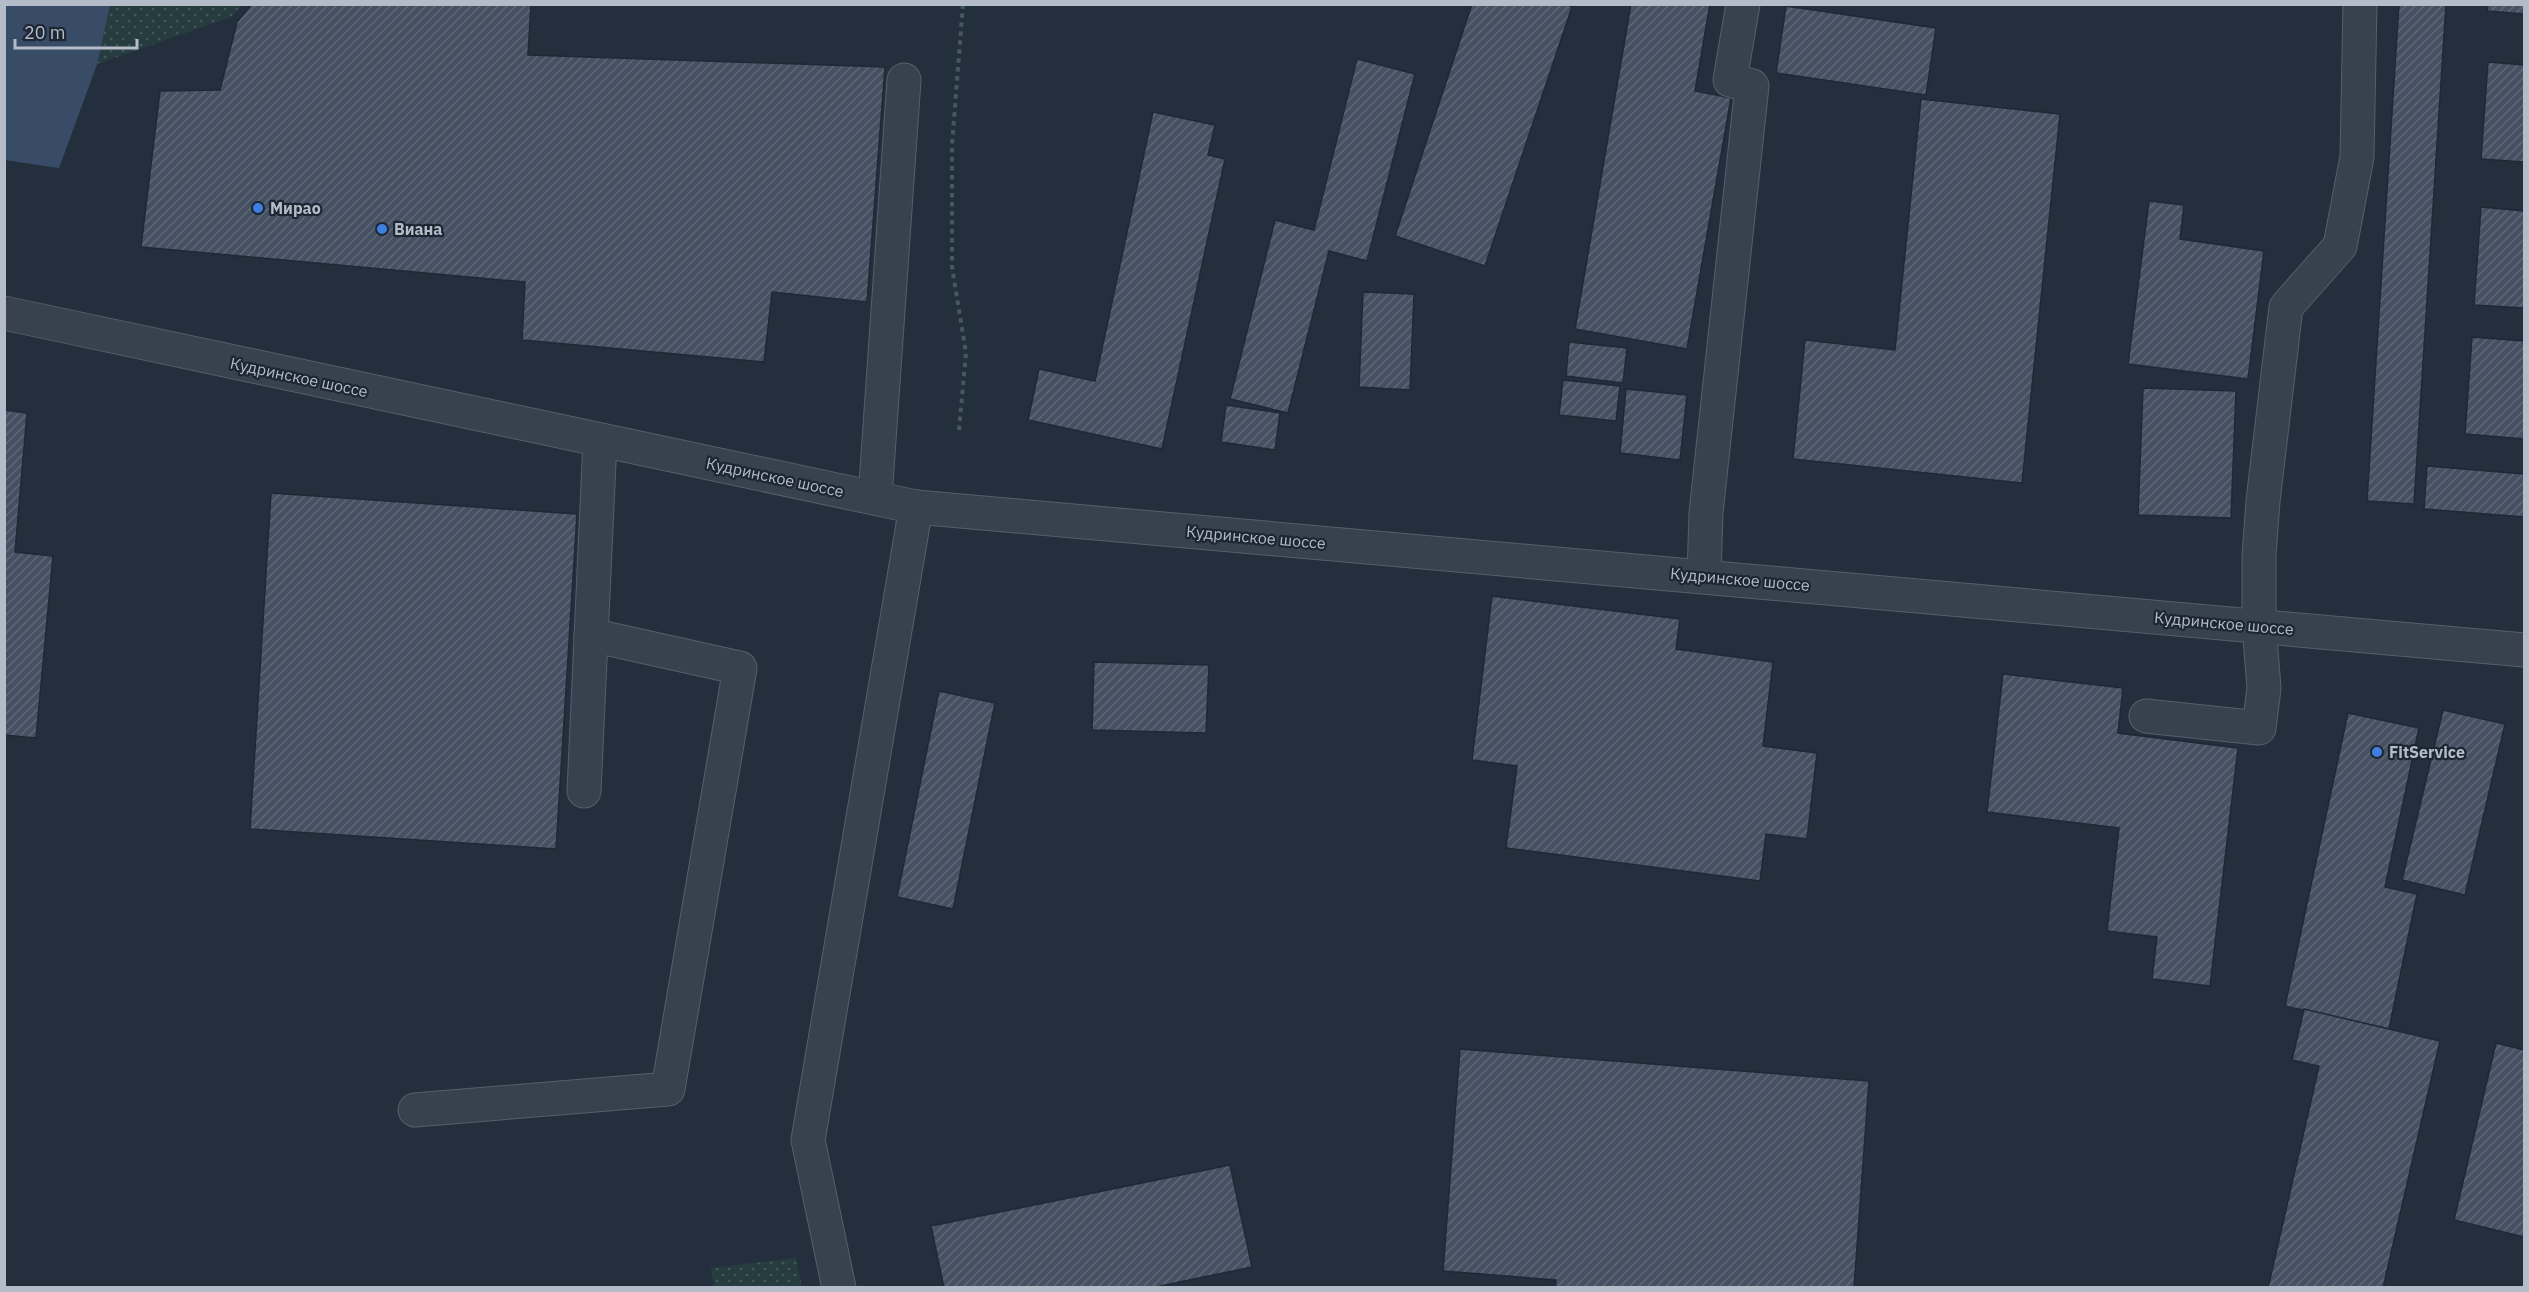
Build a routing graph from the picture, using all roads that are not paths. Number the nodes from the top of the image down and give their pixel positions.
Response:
1 (1743, 4) edge
2 (2360, 4) edge
3 (904, 80) dead end
4 (4, 313) edge
5 (600, 441) junction
6 (875, 498) junction
7 (916, 507) junction
8 (1704, 576) junction
9 (2259, 626) junction
10 (591, 635) junction
11 (2524, 650) edge
12 (2146, 716) dead end
13 (584, 791) dead end
14 (416, 1110) dead end
15 (839, 1287) edge

1 - 8 street
2 - 9 street
3 - 6 street
4 - 5 street, Кудринское шоссе
5 - 6 street, Кудринское шоссе
5 - 10 street
6 - 7 street, Кудринское шоссе
7 - 8 street, Кудринское шоссе
7 - 15 street
8 - 9 street, Кудринское шоссе
9 - 11 street, Кудринское шоссе
9 - 12 street
10 - 13 street
10 - 14 street

